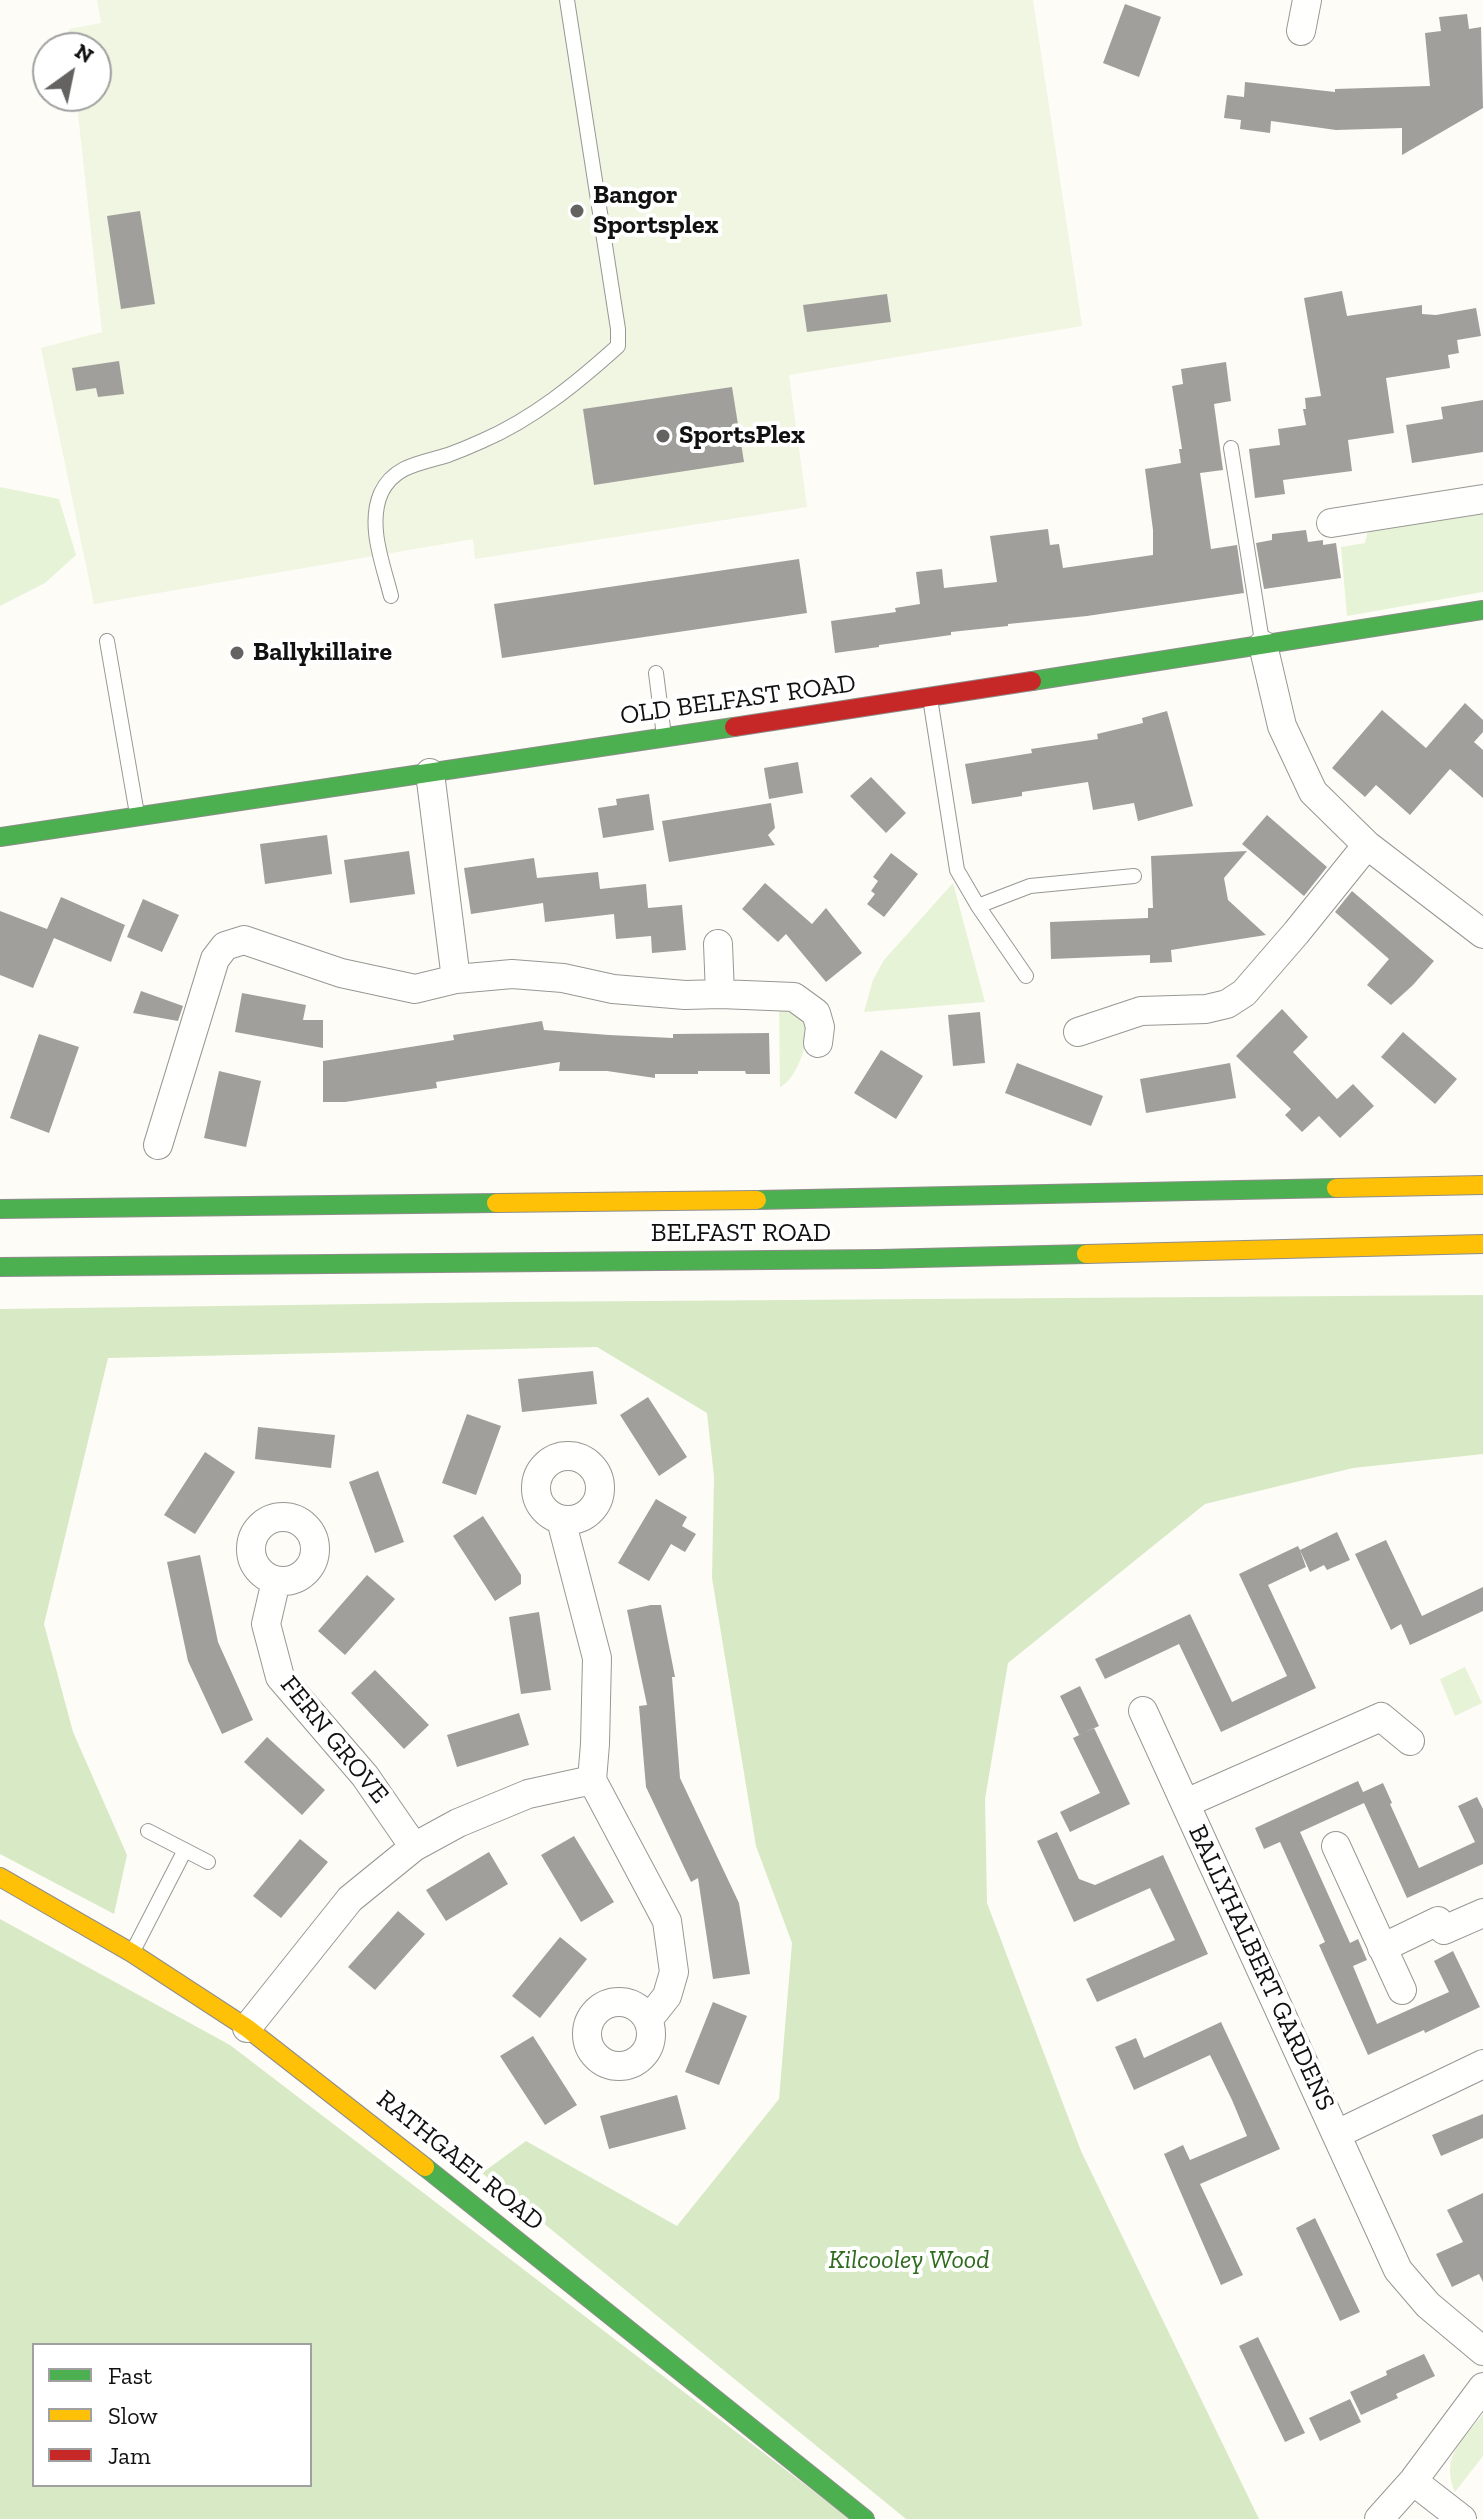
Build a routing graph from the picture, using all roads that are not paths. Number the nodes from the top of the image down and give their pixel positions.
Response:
1 (567, 0) edge
2 (1307, 0) edge
3 (1301, 31) dead end
4 (1231, 448) dead end
5 (1483, 499) edge
6 (1331, 523) dead end
7 (391, 596) dead end
8 (1483, 610) edge
9 (107, 641) dead end
10 (1263, 645) junction
11 (656, 673) dead end
12 (930, 698) junction
13 (664, 737) junction
14 (430, 773) junction
15 (137, 814) junction
16 (0, 837) edge
17 (1367, 845) junction
18 (1134, 876) dead end
19 (978, 906) junction
20 (1483, 934) edge
21 (718, 944) dead end
22 (1026, 976) dead end
23 (456, 979) junction
24 (720, 994) junction
25 (1078, 1032) dead end
26 (818, 1043) dead end
27 (158, 1145) dead end
28 (1483, 1185) edge
29 (0, 1209) edge
30 (1483, 1244) edge
31 (0, 1267) edge
32 (561, 1520) dead end
33 (276, 1581) dead end
34 (1143, 1711) dead end
35 (1410, 1741) dead end
36 (592, 1780) junction
37 (1186, 1803) junction
38 (148, 1831) dead end
39 (1336, 1846) dead end
40 (414, 1847) junction
41 (185, 1850) junction
42 (208, 1862) dead end
43 (0, 1877) edge
44 (1483, 1913) edge
45 (1382, 1948) junction
46 (132, 1953) junction
47 (1402, 1990) dead end
48 (648, 2020) dead end
49 (247, 2028) junction
50 (1483, 2064) edge
51 (1337, 2134) junction
52 (1483, 2351) edge
53 (1483, 2387) edge
54 (1413, 2481) junction
55 (865, 2519) edge
56 (1379, 2519) edge
57 (1462, 2519) edge

1 - 7 lane
2 - 3 street
4 - 10 lane
5 - 6 street
8 - 10 main road, OLD BELFAST ROAD
9 - 15 lane
10 - 12 main road, OLD BELFAST ROAD
10 - 17 street
11 - 13 lane
12 - 13 main road, OLD BELFAST ROAD
12 - 19 lane
13 - 14 main road, OLD BELFAST ROAD
14 - 15 main road, OLD BELFAST ROAD
14 - 23 street
15 - 16 main road, OLD BELFAST ROAD
17 - 20 street
17 - 25 street
18 - 19 lane
19 - 22 lane
21 - 24 street
23 - 24 street
23 - 27 street
24 - 26 street
28 - 29 main road, BELFAST ROAD
30 - 31 main road, BELFAST ROAD
32 - 36 street
33 - 40 street, FERN GROVE
34 - 37 street, BALLYHALBERT GARDENS
35 - 37 street, BALLYHALBERT GARDENS
36 - 40 street
36 - 48 street
37 - 51 street, BALLYHALBERT GARDENS
38 - 41 lane
39 - 45 street
40 - 49 street
41 - 42 lane
41 - 46 lane
43 - 46 main road, RATHGAEL ROAD
44 - 45 street
45 - 47 street
46 - 49 main road, RATHGAEL ROAD
49 - 55 main road, RATHGAEL ROAD
50 - 51 street, BALLYHALBERT GARDENS
51 - 52 street, BALLYHALBERT GARDENS
53 - 54 street
54 - 56 street
54 - 57 street

